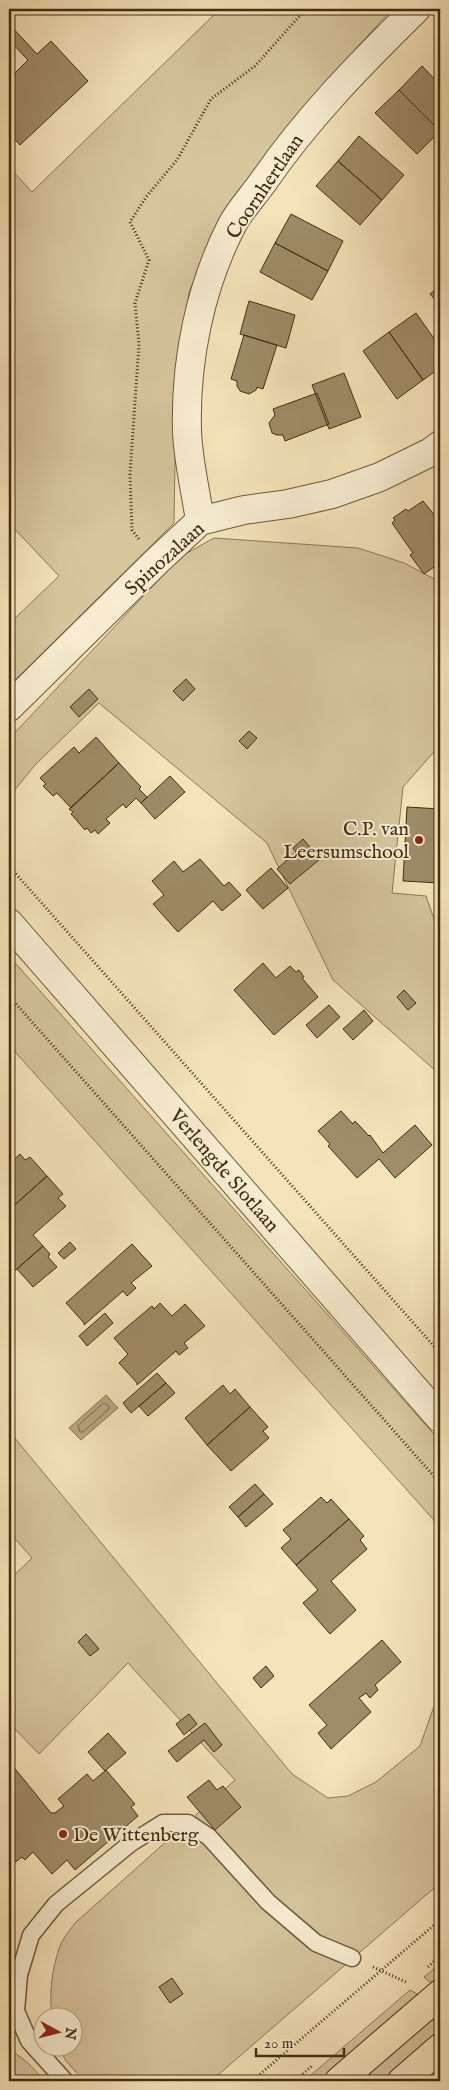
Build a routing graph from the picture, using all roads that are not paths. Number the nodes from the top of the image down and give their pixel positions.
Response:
1 (416, 9) edge
2 (440, 445) edge
3 (200, 521) junction
4 (9, 707) edge
5 (9, 923) edge
6 (440, 1418) edge
7 (352, 1958) road end
8 (440, 1994) edge
9 (440, 2048) edge
10 (65, 2081) edge
11 (339, 2081) edge
12 (402, 2081) edge

1 - 3 street, Coornhertlaan
2 - 3 street, Spinozalaan
3 - 4 street, Spinozalaan
5 - 6 street, Verlengde Slotlaan
7 - 10 lane
8 - 11 main road
9 - 12 main road

